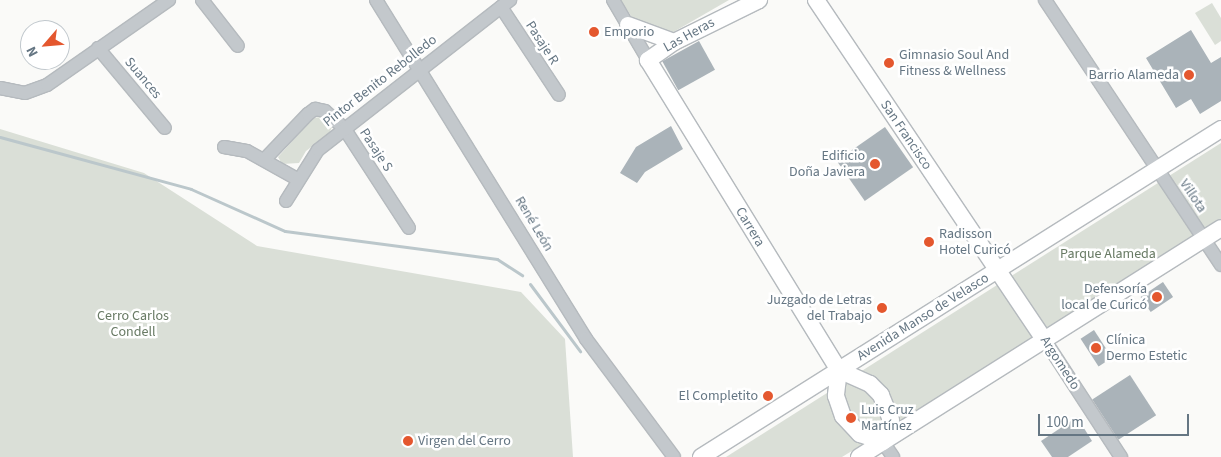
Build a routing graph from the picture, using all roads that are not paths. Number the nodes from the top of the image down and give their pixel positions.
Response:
1 (169, 0) edge
2 (202, 0) edge
3 (376, 0) edge
4 (613, 0) edge
5 (736, 0) edge
6 (758, 0) edge
7 (816, 0) edge
8 (1044, 0) edge
9 (505, 3) edge
10 (726, 15) junction
11 (628, 25) junction
12 (674, 42) junction
13 (238, 46) dead end
14 (98, 48) junction
15 (648, 60) junction
16 (420, 67) junction
17 (0, 88) edge
18 (559, 95) dead end
19 (165, 128) dead end
20 (344, 128) junction
21 (1221, 129) edge
22 (224, 147) dead end
23 (264, 160) junction
24 (1157, 169) junction
25 (297, 179) junction
26 (286, 201) dead end
27 (409, 228) dead end
28 (1221, 228) edge
29 (1204, 239) junction
30 (1221, 265) edge
31 (997, 270) junction
32 (1044, 339) junction
33 (839, 370) junction
34 (881, 438) junction
35 (674, 457) edge
36 (700, 457) edge
37 (860, 457) edge
38 (893, 457) edge
39 (1121, 457) edge

1 - 14 street
2 - 13 street
3 - 16 street, René León
4 - 11 street, Carrera
5 - 10 main road
6 - 10 main road, Las Heras
7 - 31 main road, San Francisco
8 - 24 street, Villota
9 - 16 street, Pintor Benito Rebolledo
9 - 18 street, Pasaje R
10 - 12 main road, Las Heras
11 - 12 main road
11 - 15 street, Carrera
12 - 15 main road, Las Heras
14 - 17 street
14 - 19 street, Suances
15 - 33 main road, Carrera
16 - 20 street, Pintor Benito Rebolledo
16 - 35 street, René León
20 - 23 street, Pasaje S
20 - 25 street, Pintor Benito Rebolledo
20 - 27 street, Pasaje S
21 - 24 main road, Avenida Manso de Velasco
22 - 23 street
23 - 25 street
24 - 29 street, Villota
24 - 31 main road, Avenida Manso de Velasco
25 - 26 street, Pintor Benito Rebolledo
28 - 29 main road
29 - 30 street, Villota
29 - 32 main road
31 - 32 main road, Argomedo
31 - 33 main road, Avenida Manso de Velasco
32 - 34 main road
32 - 39 street, Argomedo
33 - 34 main road
33 - 34 main road
33 - 36 main road, Avenida Manso de Velasco
34 - 37 main road
34 - 38 street

